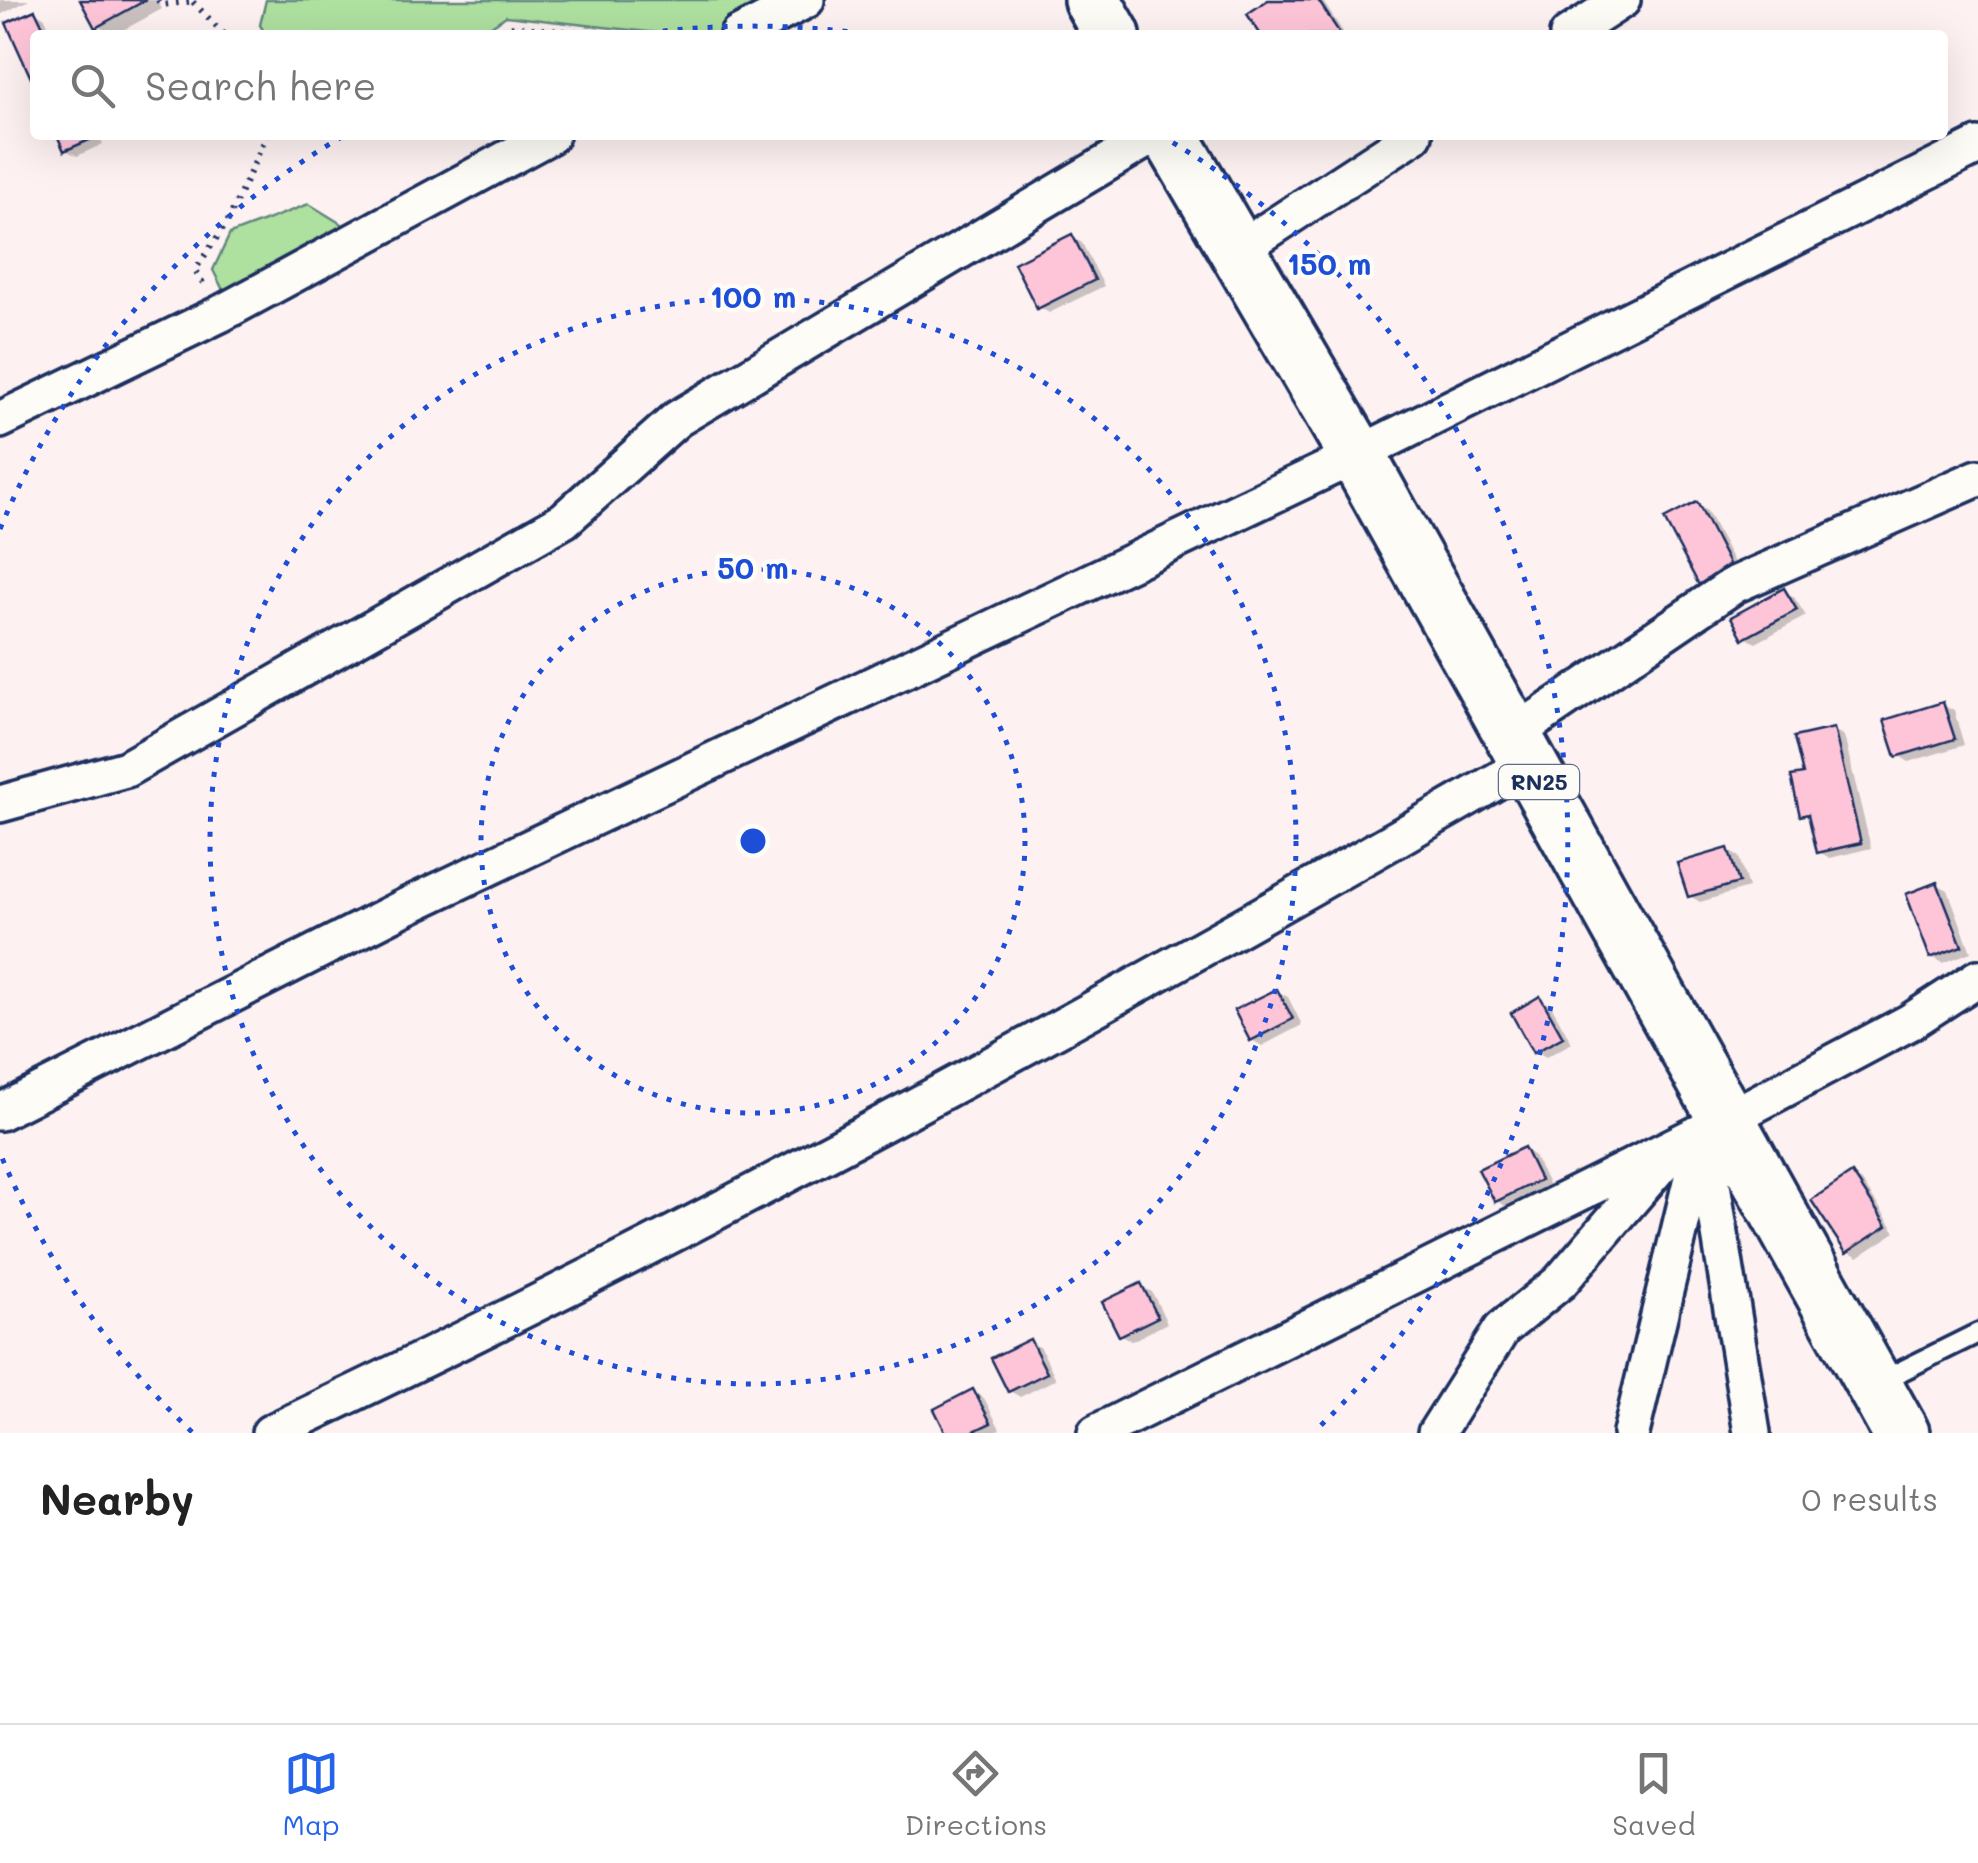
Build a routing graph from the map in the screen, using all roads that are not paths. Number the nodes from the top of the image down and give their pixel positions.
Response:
1 (806, 0) edge
2 (1092, 0) edge
3 (1622, 0) edge
4 (748, 30) edge
5 (1109, 30) edge
6 (1576, 30) edge
7 (542, 140) edge
8 (1146, 140) edge
9 (1173, 140) edge
10 (1406, 140) edge
11 (1978, 146) edge
12 (1238, 250) junction
13 (0, 420) edge
14 (1357, 455) junction
15 (1978, 478) edge
16 (1520, 749) junction
17 (0, 804) edge
18 (1978, 978) edge
19 (0, 1112) edge
20 (1703, 1132) junction
21 (1978, 1333) edge
22 (1874, 1384) junction
23 (270, 1433) edge
24 (1096, 1433) edge
25 (1436, 1433) edge
26 (1631, 1433) edge
27 (1752, 1433) edge
28 (1901, 1433) edge

1 - 4 street
2 - 5 main road
3 - 6 street
7 - 13 street
8 - 17 street
9 - 12 main road, RN25
10 - 12 street
11 - 14 street
12 - 14 main road, RN25
14 - 16 main road, RN25
14 - 19 street
15 - 16 street
16 - 20 main road, RN25
16 - 23 street
18 - 20 street
20 - 22 main road, RN25
20 - 24 street
20 - 25 street
20 - 26 street
20 - 27 street
21 - 22 lane
22 - 28 main road, RN25

